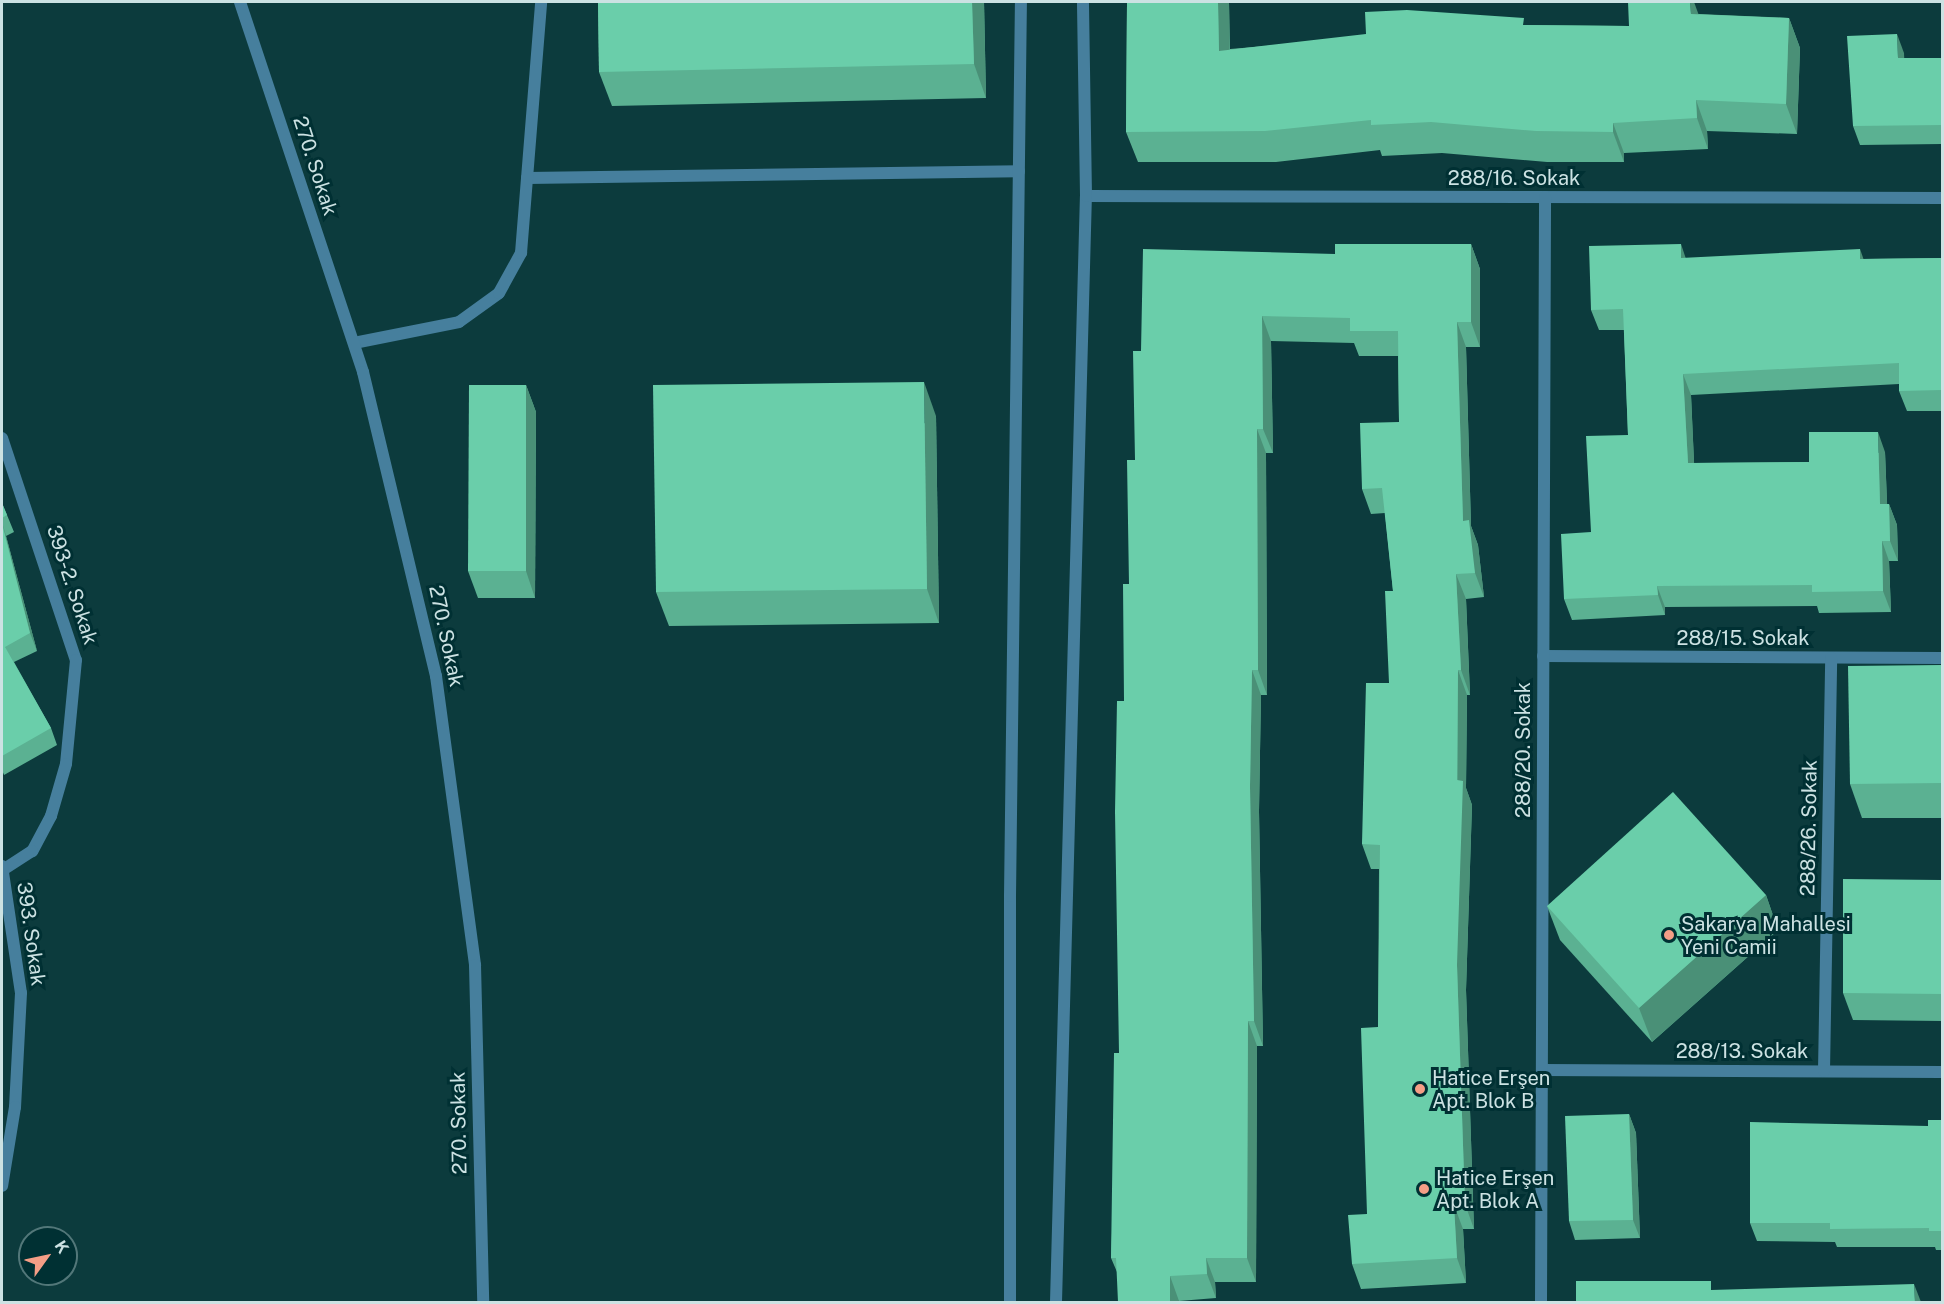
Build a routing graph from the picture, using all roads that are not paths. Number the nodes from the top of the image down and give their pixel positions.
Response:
1 (240, 2) edge
2 (541, 2) edge
3 (1021, 2) edge
4 (1083, 2) edge
5 (1019, 171) junction
6 (526, 178) junction
7 (1086, 196) junction
8 (1545, 197) junction
9 (1942, 198) edge
10 (354, 343) junction
11 (2, 438) edge
12 (1543, 656) junction
13 (1832, 657) junction
14 (1942, 658) edge
15 (2, 868) edge
16 (1542, 1070) junction
17 (1824, 1071) junction
18 (1942, 1072) edge
19 (2, 1186) edge
20 (483, 1302) edge
21 (1010, 1302) edge
22 (1056, 1302) edge
23 (1541, 1302) edge

1 - 10 street, 270. Sokak
2 - 6 street
3 - 5 street
4 - 7 street
5 - 6 street
5 - 21 street
6 - 10 street
7 - 8 street, 288/16. Sokak
7 - 22 street
8 - 9 street, 288/16. Sokak
8 - 12 street, 288/20. Sokak
10 - 20 street, 270. Sokak
11 - 15 street, 393-2. Sokak
12 - 13 street, 288/15. Sokak
12 - 16 street, 288/20. Sokak
13 - 14 street, 288/15. Sokak
13 - 17 street, 288/26. Sokak
15 - 19 street, 393. Sokak
16 - 17 street, 288/13. Sokak
16 - 23 street, 288/20. Sokak
17 - 18 street, 288/13. Sokak

